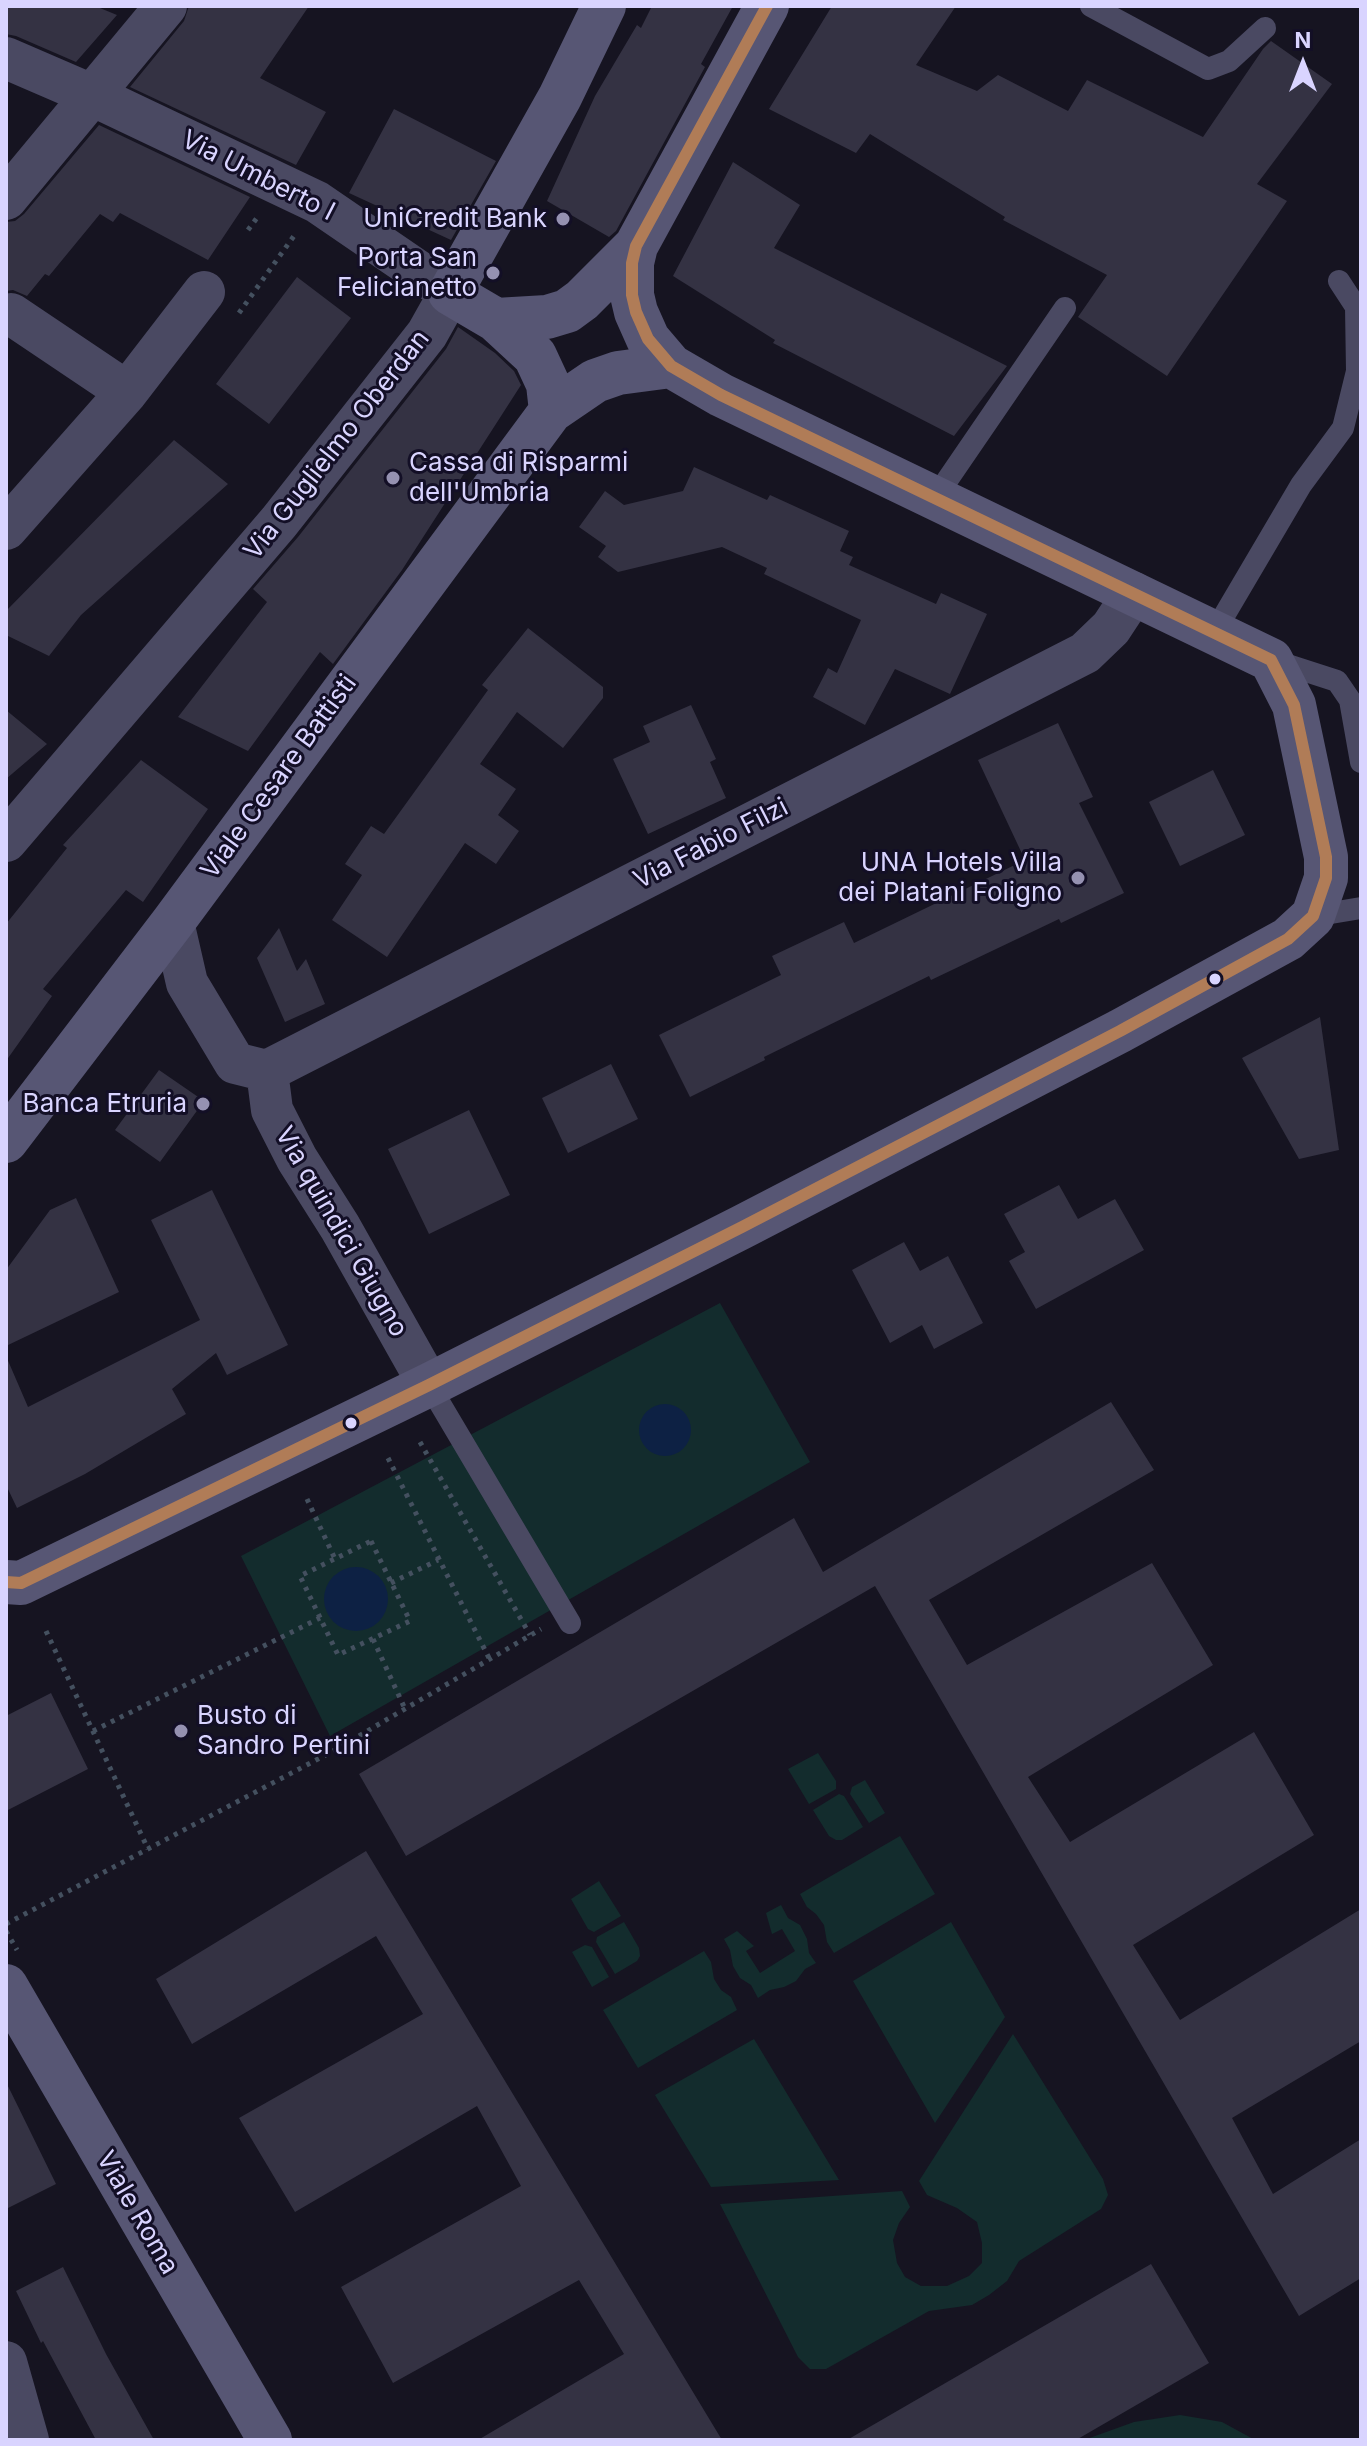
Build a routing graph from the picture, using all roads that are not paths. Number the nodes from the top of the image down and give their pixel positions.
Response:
1 (166, 6) edge
2 (604, 6) edge
3 (767, 6) edge
4 (1091, 6) edge
5 (1265, 28) dead end
6 (6, 58) edge
7 (94, 96) junction
8 (6, 199) edge
9 (636, 246) junction
10 (1339, 281) dead end
11 (204, 292) dead end
12 (450, 293) junction
13 (1065, 308) dead end
14 (11, 314) dead end
15 (496, 320) junction
16 (671, 366) junction
17 (127, 392) junction
18 (551, 411) junction
19 (935, 498) junction
20 (6, 529) edge
21 (1134, 593) junction
22 (1215, 631) junction
23 (1271, 660) junction
24 (1361, 762) edge
25 (6, 841) edge
26 (1361, 908) edge
27 (1313, 916) junction
28 (173, 922) junction
29 (267, 1071) junction
30 (6, 1141) edge
31 (429, 1385) junction
32 (11, 1587) edge
33 (567, 1619) road end
34 (6, 1986) edge
35 (6, 2362) edge
36 (28, 2440) edge
37 (270, 2440) edge

1 - 7 street
2 - 12 main road, Via Guglielmo Oberdan
3 - 9 main road
4 - 5 lane
6 - 7 street, Via Umberto I
7 - 8 street
7 - 12 street, Via Umberto I
9 - 15 main road
9 - 16 main road
10 - 22 lane
11 - 17 street
12 - 15 main road, Via Umberto I
12 - 25 street, Via Guglielmo Oberdan
13 - 19 lane
14 - 17 street
15 - 18 main road
16 - 18 main road, Viale Cesare Battisti
16 - 19 main road
17 - 20 street
18 - 28 main road, Viale Cesare Battisti
19 - 21 main road
21 - 22 main road
21 - 29 street, Via Fabio Filzi
22 - 23 main road
23 - 24 lane
23 - 27 main road
26 - 27 lane
27 - 31 main road
28 - 29 street
28 - 30 main road, Viale Cesare Battisti
29 - 31 street, Via quindici Giugno
31 - 32 main road
31 - 33 lane
34 - 37 main road, Viale Roma
35 - 36 street

